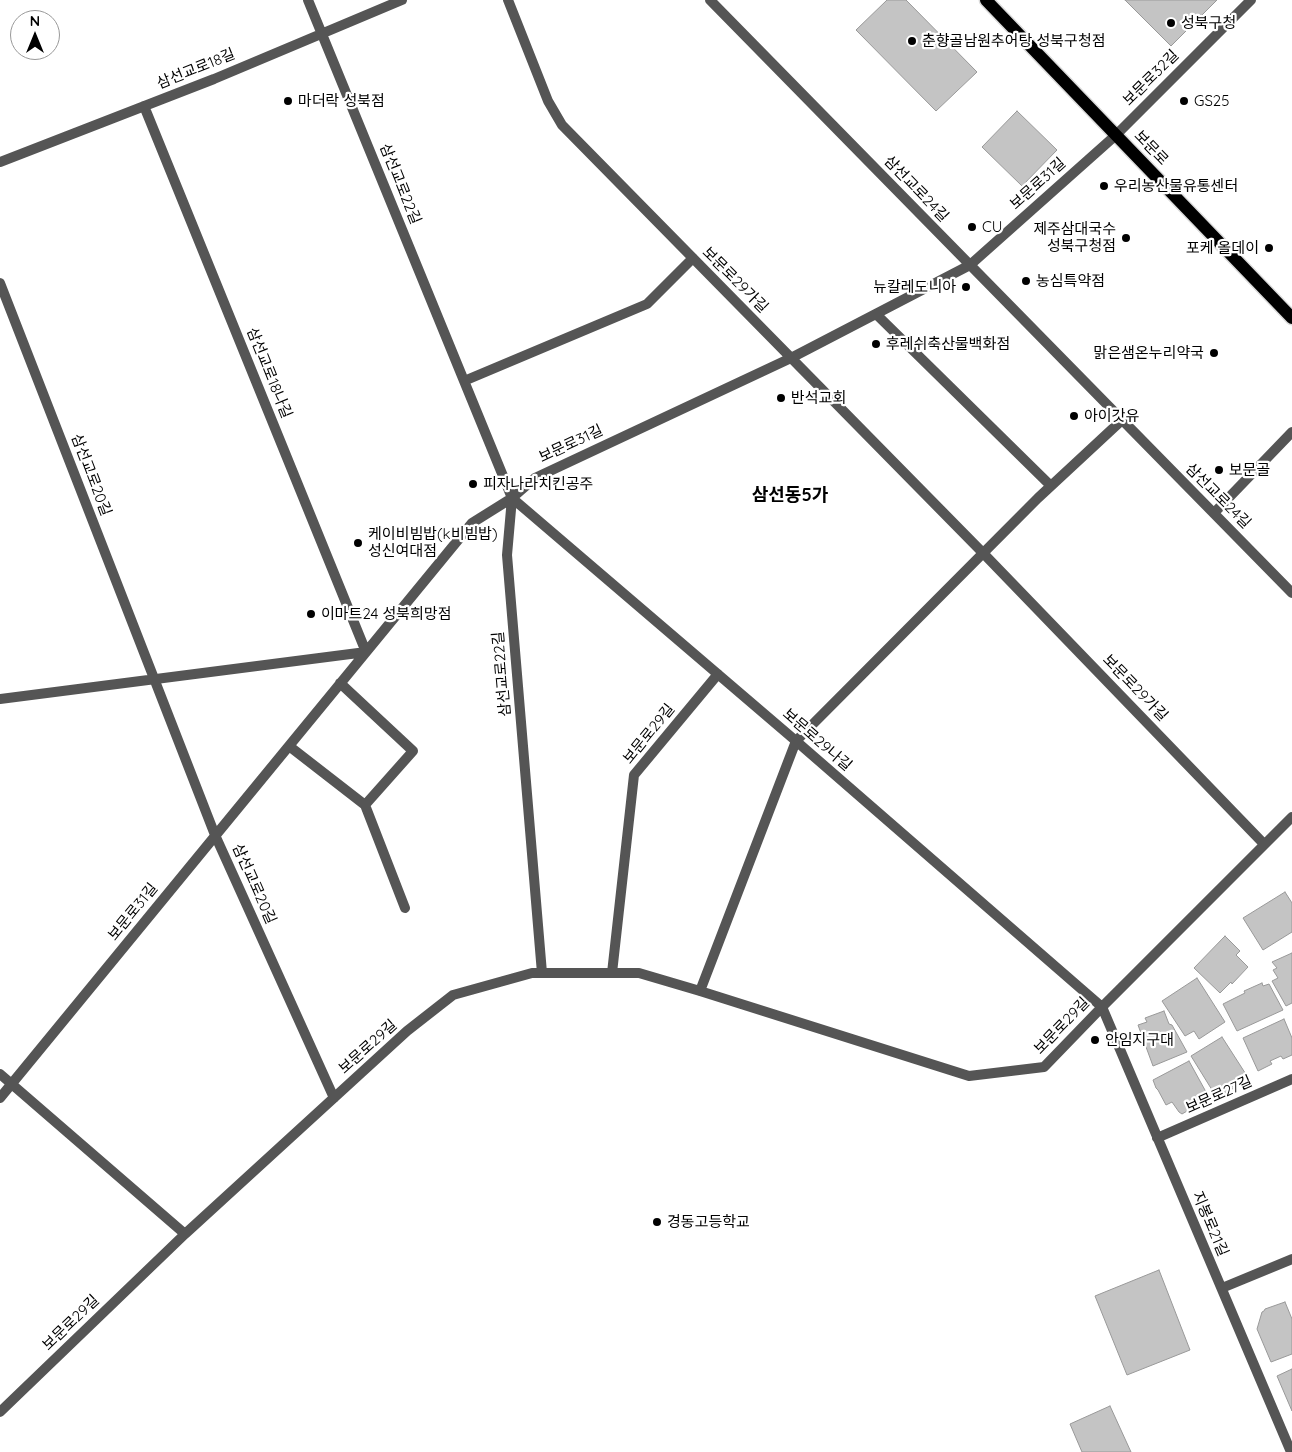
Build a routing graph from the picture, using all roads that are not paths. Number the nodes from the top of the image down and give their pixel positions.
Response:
1 (308, 0) edge
2 (402, 0) edge
3 (508, 0) edge
4 (710, 0) edge
5 (986, 0) edge
6 (1251, 0) edge
7 (322, 33) junction
8 (144, 106) junction
9 (1116, 135) junction
10 (0, 162) edge
11 (693, 258) junction
12 (970, 265) junction
13 (0, 283) edge
14 (876, 314) junction
15 (1292, 318) edge
16 (791, 358) junction
17 (464, 380) junction
18 (1122, 420) junction
19 (1292, 432) edge
20 (1051, 486) junction
21 (512, 498) junction
22 (1214, 513) junction
23 (983, 553) junction
24 (1292, 593) edge
25 (366, 652) junction
26 (718, 674) junction
27 (154, 679) junction
28 (340, 683) junction
29 (0, 699) edge
30 (796, 741) junction
31 (289, 746) junction
32 (365, 805) junction
33 (1292, 817) edge
34 (215, 835) junction
35 (1264, 844) junction
36 (405, 908) dead end
37 (542, 973) junction
38 (612, 973) junction
39 (700, 991) junction
40 (1102, 1007) junction
41 (0, 1074) edge
42 (1292, 1079) edge
43 (12, 1083) junction
44 (0, 1098) edge
45 (334, 1098) junction
46 (1158, 1138) junction
47 (185, 1234) junction
48 (1292, 1259) edge
49 (1222, 1288) junction
50 (0, 1412) edge
51 (1291, 1452) edge

1 - 7 street, 삼선교로22길
2 - 7 street, 삼선교로18길
3 - 11 street, 보문로29가길
4 - 12 street, 삼선교로24길
5 - 9 main road, 보문로
6 - 9 street, 보문로32길
7 - 8 street, 삼선교로18길
7 - 17 street, 삼선교로22길
8 - 10 street, 삼선교로18길
8 - 25 street, 삼선교로18나길
9 - 12 street, 보문로31길
9 - 15 main road, 보문로
11 - 16 street, 보문로29가길
11 - 17 street
12 - 14 street, 보문로31길
12 - 18 street, 삼선교로24길
13 - 27 street, 삼선교로20길
14 - 16 street, 보문로31길
14 - 20 street
16 - 21 street, 보문로31길
16 - 23 street, 보문로29가길
17 - 21 street, 삼선교로22길
18 - 20 street
18 - 22 street, 삼선교로24길
19 - 22 street
20 - 23 street
21 - 25 street, 보문로31길
21 - 26 street, 보문로29나길
21 - 37 street, 삼선교로22길
22 - 24 street, 삼선교로24길
23 - 30 street
23 - 35 street, 보문로29가길
25 - 27 street
25 - 28 street, 보문로31길
26 - 30 street, 보문로29나길
26 - 38 street, 보문로29길
27 - 29 street
27 - 34 street, 삼선교로20길
28 - 31 street, 보문로31길
28 - 32 street
30 - 39 street
30 - 40 street, 보문로29나길
31 - 32 street
31 - 34 street, 보문로31길
32 - 36 street
33 - 35 street, 보문로29길
34 - 43 street, 보문로31길
34 - 45 street, 삼선교로20길
35 - 40 street, 보문로29길
37 - 38 street, 보문로29길
37 - 45 street, 보문로29길
38 - 39 street, 보문로29길
39 - 40 street, 보문로29길
40 - 46 street, 지봉로21길
41 - 43 street
42 - 46 street, 보문로27길
43 - 44 street, 보문로31길
43 - 47 street
45 - 47 street, 보문로29길
46 - 49 street, 지봉로21길
47 - 50 street, 보문로29길
48 - 49 street
49 - 51 street, 지봉로21길

